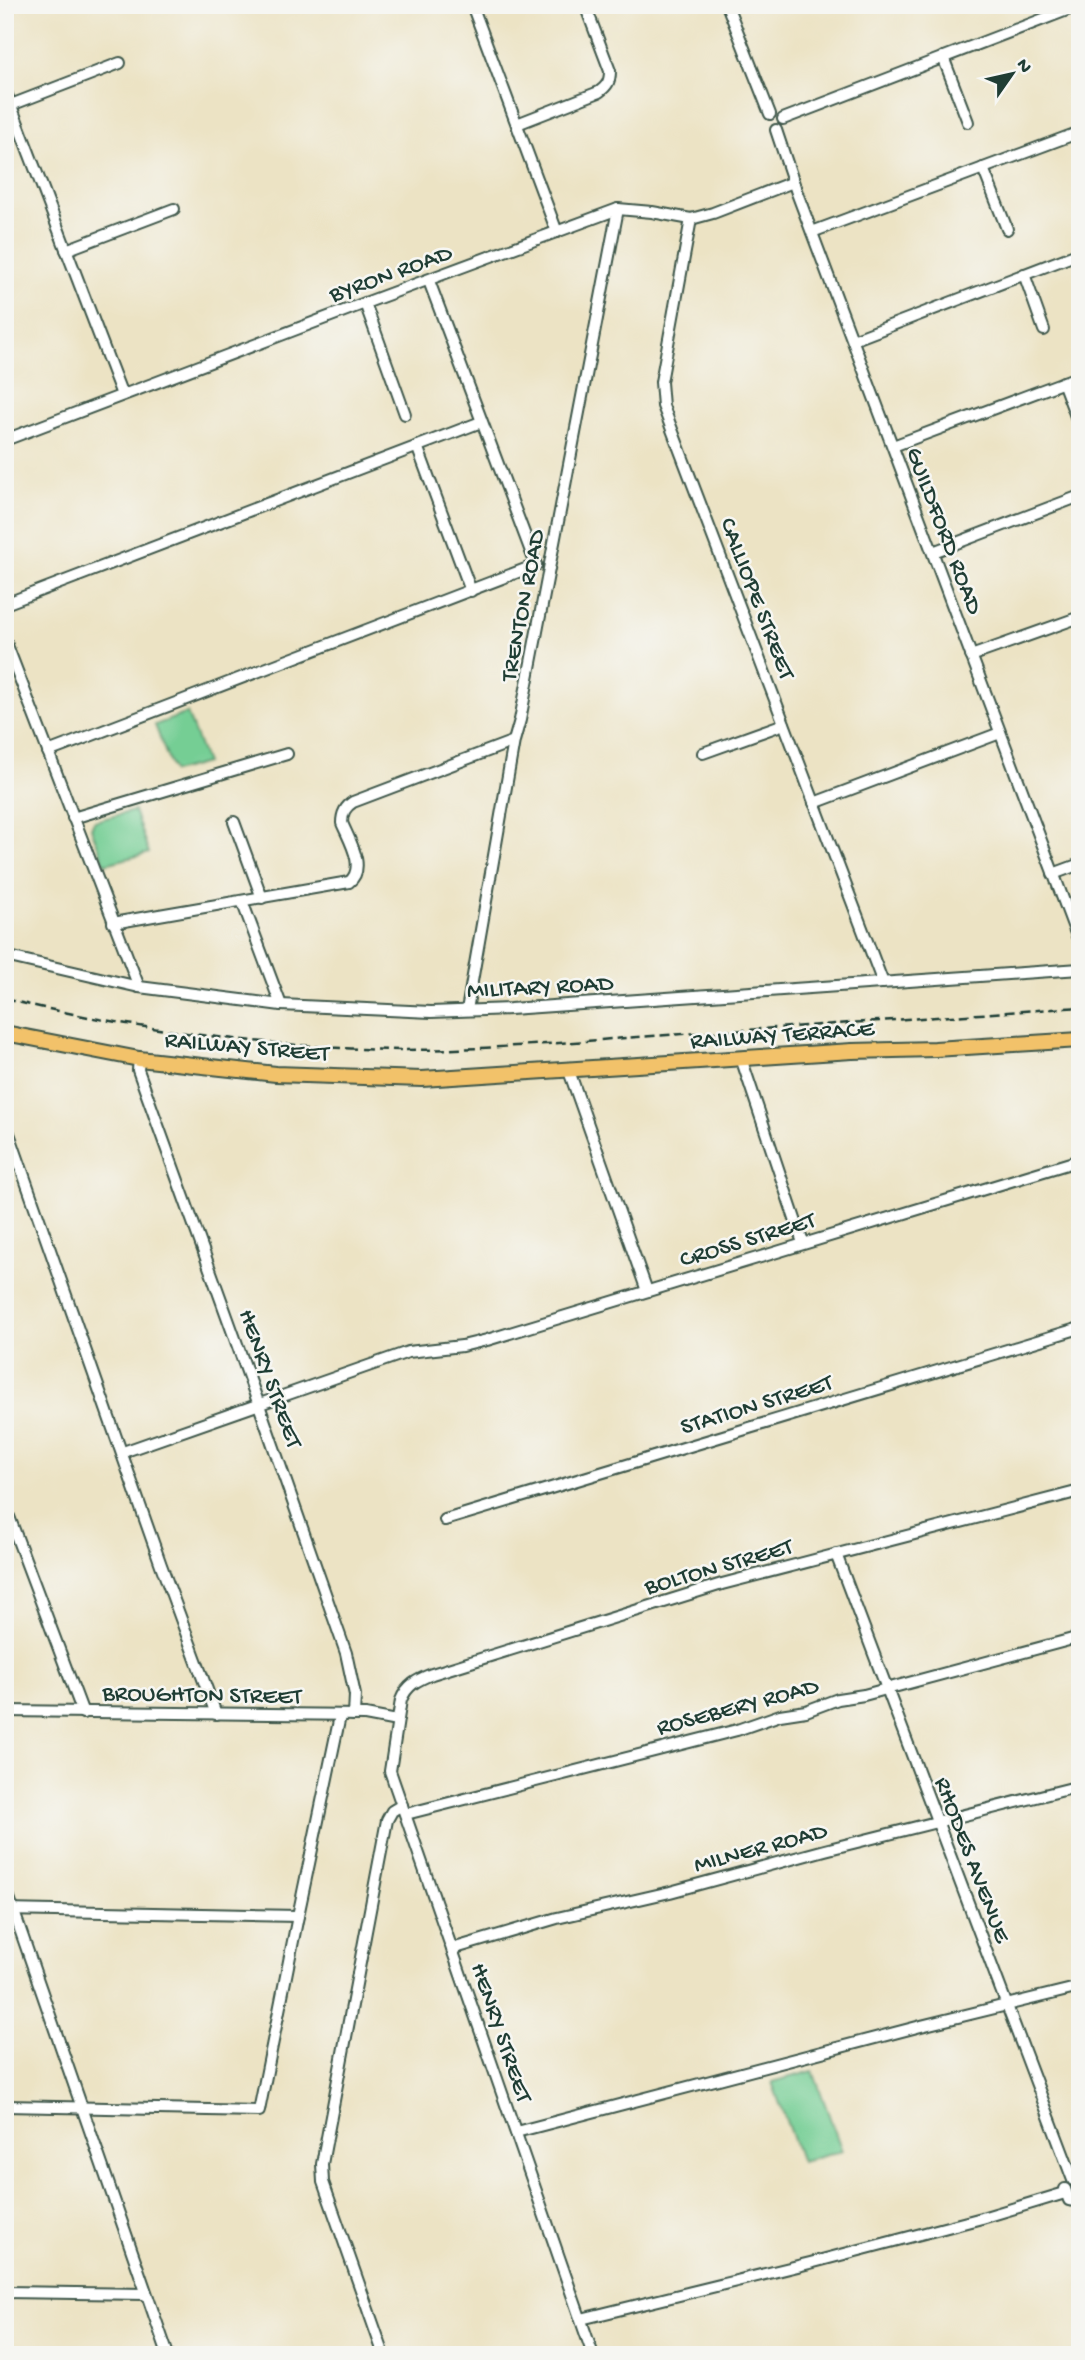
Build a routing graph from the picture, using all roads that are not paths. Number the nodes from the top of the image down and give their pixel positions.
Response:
1 (472, 5) edge
2 (585, 5) edge
3 (727, 5) edge
4 (1080, 5) edge
5 (1066, 8) edge
6 (943, 57) junction
7 (120, 63) dead end
8 (5, 90) edge
9 (11, 105) junction
10 (770, 114) junction
11 (783, 119) junction
12 (968, 122) dead end
13 (517, 124) junction
14 (776, 130) junction
15 (1080, 132) edge
16 (983, 168) junction
17 (793, 182) junction
18 (174, 209) dead end
19 (618, 209) junction
20 (691, 219) junction
21 (1007, 229) dead end
22 (557, 232) junction
23 (812, 232) junction
24 (66, 250) junction
25 (1080, 253) edge
26 (1024, 274) junction
27 (429, 281) junction
28 (365, 303) junction
29 (1044, 330) dead end
30 (853, 340) junction
31 (1080, 376) edge
32 (1063, 382) junction
33 (122, 395) junction
34 (405, 414) dead end
35 (481, 422) junction
36 (1080, 427) edge
37 (5, 440) edge
38 (417, 446) junction
39 (893, 446) junction
40 (1080, 496) edge
41 (933, 552) junction
42 (536, 565) junction
43 (549, 570) junction
44 (471, 591) junction
45 (5, 604) edge
46 (1080, 617) edge
47 (5, 640) edge
48 (971, 656) junction
49 (784, 724) junction
50 (1000, 733) junction
51 (514, 741) junction
52 (48, 752) junction
53 (703, 753) dead end
54 (287, 754) dead end
55 (814, 803) junction
56 (73, 818) junction
57 (234, 822) dead end
58 (1080, 864) edge
59 (1053, 874) junction
60 (262, 898) junction
61 (242, 901) junction
62 (113, 923) junction
63 (1080, 944) edge
64 (5, 956) edge
65 (1080, 969) edge
66 (883, 983) junction
67 (139, 987) junction
68 (281, 1005) junction
69 (467, 1010) junction
70 (5, 1032) edge
71 (1080, 1040) edge
72 (741, 1058) junction
73 (139, 1059) junction
74 (569, 1071) junction
75 (487, 1075) joint
76 (5, 1122) edge
77 (1080, 1160) edge
78 (803, 1243) junction
79 (647, 1291) junction
80 (1080, 1328) edge
81 (259, 1405) junction
82 (123, 1452) junction
83 (1080, 1491) edge
84 (5, 1506) edge
85 (8, 1519) edge
86 (445, 1520) dead end
87 (836, 1554) junction
88 (1080, 1637) edge
89 (887, 1688) junction
90 (5, 1711) edge
91 (83, 1713) junction
92 (216, 1714) junction
93 (360, 1715) junction
94 (340, 1717) junction
95 (397, 1721) junction
96 (1080, 1786) edge
97 (404, 1810) junction
98 (937, 1822) junction
99 (5, 1886) edge
100 (9, 1910) edge
101 (298, 1916) junction
102 (452, 1949) junction
103 (1080, 1987) edge
104 (1006, 2006) junction
105 (5, 2106) edge
106 (81, 2107) junction
107 (516, 2132) junction
108 (1076, 2180) edge
109 (1065, 2193) junction
110 (1080, 2202) edge
111 (5, 2292) edge
112 (146, 2294) junction
113 (581, 2319) junction
114 (168, 2355) edge
115 (384, 2355) edge
116 (593, 2355) edge

1 - 13 street
2 - 13 street
3 - 10 street
4 - 5 street
5 - 6 street
6 - 11 street
6 - 12 street
7 - 9 street
8 - 9 street
9 - 24 street
10 - 11 street
10 - 14 street
11 - 14 street
13 - 22 street
14 - 17 street, GUILDFORD ROAD
15 - 16 street
16 - 21 street
16 - 23 street
17 - 20 street, BYRON ROAD
17 - 23 street, GUILDFORD ROAD
18 - 24 street
19 - 20 street, BYRON ROAD
19 - 22 street, BYRON ROAD
19 - 43 street, TRENTON ROAD
20 - 49 street, CALLIOPE STREET
22 - 27 street, BYRON ROAD
23 - 30 street, GUILDFORD ROAD
24 - 33 street
25 - 26 street
26 - 29 street
26 - 30 street
27 - 28 street, BYRON ROAD
27 - 35 street
28 - 33 street, BYRON ROAD
28 - 34 street
30 - 39 street, GUILDFORD ROAD
31 - 32 street
32 - 36 street
32 - 39 street
33 - 37 street, BYRON ROAD
35 - 38 street
35 - 42 street
38 - 44 street
38 - 45 street
39 - 41 street, GUILDFORD ROAD
40 - 41 street
41 - 48 street, GUILDFORD ROAD
42 - 43 street
42 - 44 street
43 - 51 street, TRENTON ROAD
44 - 52 street
46 - 48 street
47 - 52 street
48 - 50 street, GUILDFORD ROAD
49 - 53 street
49 - 55 street, CALLIOPE STREET
50 - 55 street
50 - 59 street, GUILDFORD ROAD
51 - 60 street
51 - 69 street, TRENTON ROAD
52 - 56 street
54 - 56 street
55 - 66 street, CALLIOPE STREET
56 - 62 street
57 - 60 street
58 - 59 street
59 - 63 street, GUILDFORD ROAD
60 - 61 street
61 - 62 street
61 - 68 street
62 - 67 street
64 - 67 street, MILITARY ROAD
65 - 66 street, MILITARY ROAD
66 - 69 street, MILITARY ROAD
67 - 68 street, MILITARY ROAD
68 - 69 street, MILITARY ROAD
70 - 73 main road, RAILWAY STREET
71 - 72 main road, RAILWAY TERRACE
72 - 74 main road, RAILWAY TERRACE
72 - 78 street
73 - 75 main road, RAILWAY STREET
73 - 81 street, HENRY STREET
74 - 75 main road, RAILWAY TERRACE
74 - 79 street
76 - 82 street
77 - 78 street, CROSS STREET
78 - 79 street, CROSS STREET
79 - 81 street, CROSS STREET
80 - 86 street, STATION STREET
81 - 82 street, CROSS STREET
81 - 93 street, HENRY STREET
82 - 92 street
83 - 87 street, BOLTON STREET
84 - 85 street
85 - 91 street
87 - 89 street, RHODES AVENUE
87 - 95 street, BOLTON STREET
88 - 89 street, ROSEBERY ROAD
89 - 97 street, ROSEBERY ROAD
89 - 98 street, RHODES AVENUE
90 - 91 street, BROUGHTON STREET
91 - 92 street, BROUGHTON STREET
92 - 94 street, BROUGHTON STREET
93 - 94 street, BROUGHTON STREET
93 - 95 street, BROUGHTON STREET
94 - 101 street
95 - 97 street, HENRY STREET
96 - 98 street, MILNER ROAD
97 - 102 street, HENRY STREET
97 - 115 street
98 - 102 street, MILNER ROAD
98 - 104 street, RHODES AVENUE
99 - 100 street
100 - 101 street
100 - 106 street
101 - 106 street
102 - 107 street, HENRY STREET
103 - 104 street
104 - 107 street
104 - 108 street, RHODES AVENUE
105 - 106 street
106 - 112 street
107 - 113 street, HENRY STREET
108 - 109 street
109 - 110 street
109 - 113 street
111 - 112 street
112 - 114 street
113 - 116 street, HENRY STREET

